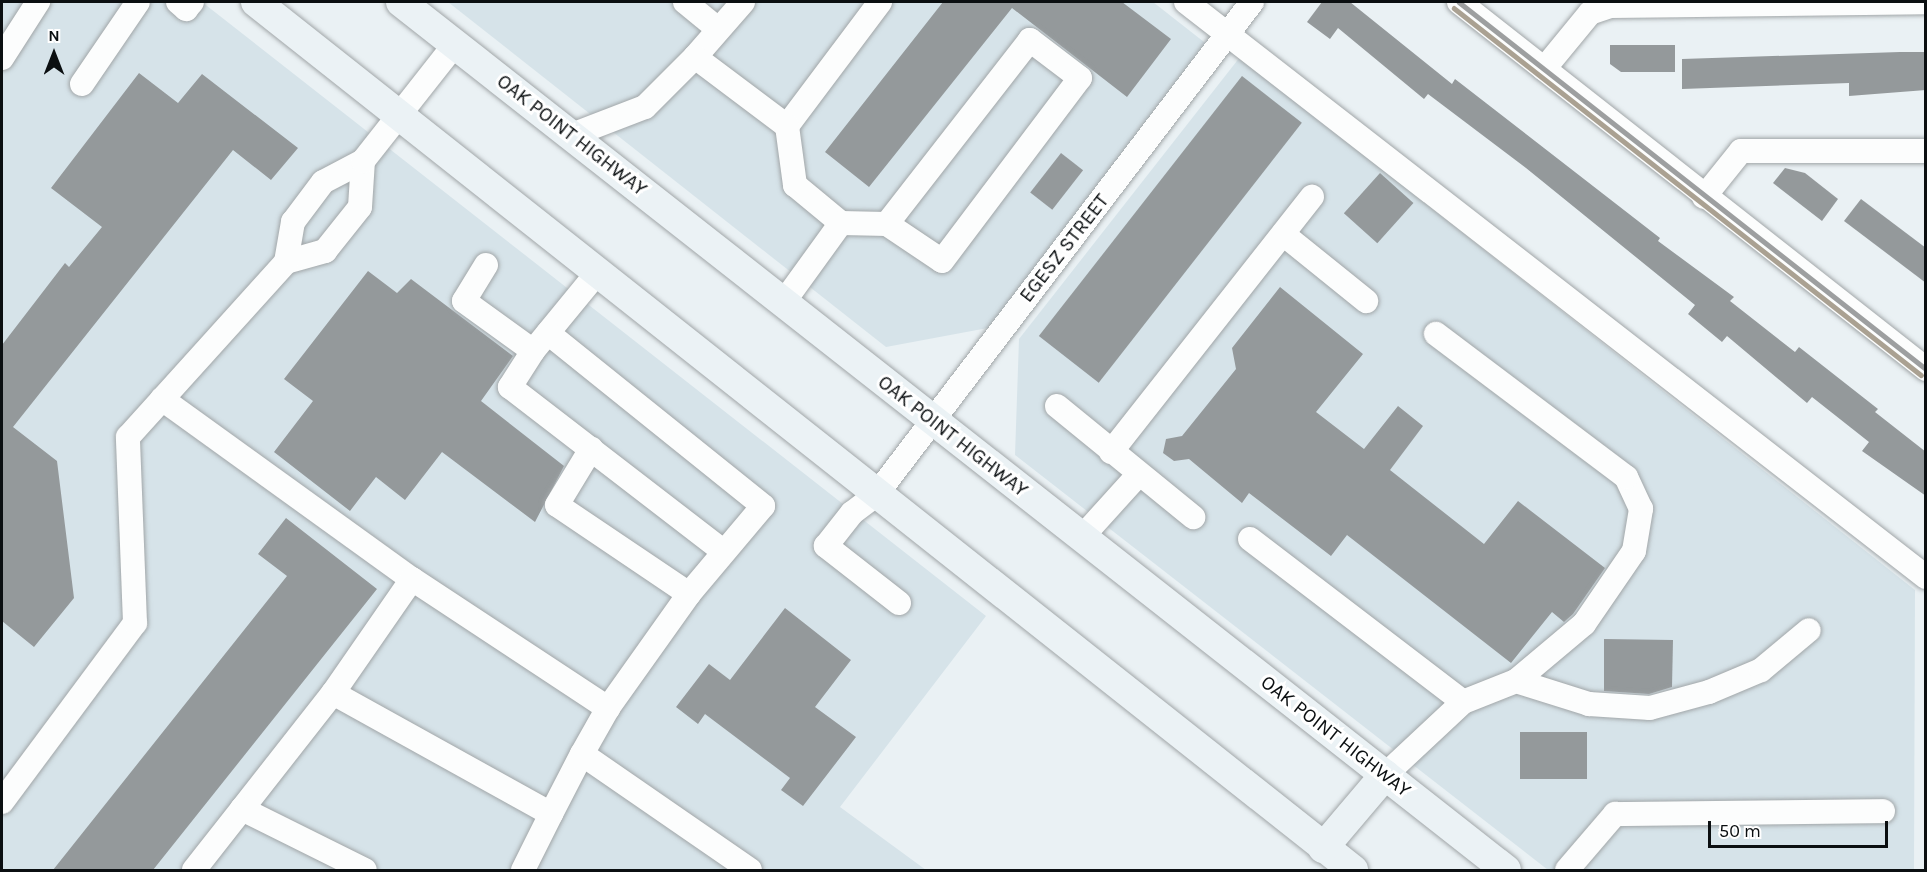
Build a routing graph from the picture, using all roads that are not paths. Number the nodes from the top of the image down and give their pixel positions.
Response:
1 (38, 2) edge
2 (138, 2) edge
3 (178, 2) edge
4 (192, 2) edge
5 (256, 2) edge
6 (401, 2) edge
7 (685, 2) edge
8 (743, 2) edge
9 (880, 2) edge
10 (1186, 2) edge
11 (1252, 2) edge
12 (1459, 2) edge
13 (1926, 2) edge
14 (718, 29) junction
15 (1230, 35) junction
16 (455, 44) junction
17 (695, 57) junction
18 (2, 58) edge
19 (1544, 69) junction
20 (81, 84) dead end
21 (398, 112) junction
22 (787, 126) junction
23 (572, 135) junction
24 (1926, 151) edge
25 (363, 161) junction
26 (1312, 197) dead end
27 (1704, 197) junction
28 (841, 223) junction
29 (887, 224) junction
30 (1283, 234) junction
31 (286, 262) junction
32 (486, 265) dead end
33 (598, 272) junction
34 (1366, 302) dead end
35 (783, 303) junction
36 (1436, 334) dead end
37 (541, 342) junction
38 (1926, 369) edge
39 (162, 399) junction
40 (1057, 406) dead end
41 (934, 419) junction
42 (591, 449) junction
43 (1111, 452) junction
44 (1138, 475) junction
45 (876, 495) junction
46 (1192, 517) dead end
47 (1082, 537) junction
48 (1250, 539) dead end
49 (724, 552) junction
50 (1926, 577) edge
51 (412, 579) junction
52 (689, 594) junction
53 (899, 603) dead end
54 (1809, 630) dead end
55 (1516, 681) junction
56 (333, 693) junction
57 (1463, 702) junction
58 (608, 708) junction
59 (582, 754) junction
60 (1385, 775) junction
61 (3, 795) edge
62 (242, 809) junction
63 (1883, 811) dead end
64 (551, 814) junction
65 (1323, 848) junction
66 (194, 870) edge
67 (365, 870) edge
68 (523, 870) edge
69 (750, 870) edge
70 (1353, 870) edge
71 (1506, 870) edge
72 (1567, 870) edge

1 - 18 street
2 - 20 street
3 - 4 street
5 - 21 main road
6 - 16 main road, OAK POINT HIGHWAY
7 - 14 street
8 - 14 street
9 - 22 street
10 - 15 street
11 - 15 street, EGESZ STREET
12 - 19 street
13 - 19 street
14 - 17 street
15 - 41 street, EGESZ STREET
15 - 50 street
16 - 21 street
16 - 23 main road, OAK POINT HIGHWAY
17 - 22 street
17 - 23 street
19 - 27 street
21 - 25 street
21 - 33 main road
22 - 28 street
23 - 35 main road, OAK POINT HIGHWAY
24 - 27 street
25 - 31 street
25 - 31 street
26 - 30 street
27 - 38 street
28 - 29 street
28 - 35 street
29 - 29 street
30 - 34 street
30 - 43 street
31 - 39 street
32 - 37 street
33 - 37 street
33 - 45 main road
35 - 41 main road, OAK POINT HIGHWAY
36 - 55 street
37 - 42 street
37 - 49 street
39 - 51 street
39 - 61 street
40 - 43 street
41 - 45 street, EGESZ STREET
41 - 47 main road, OAK POINT HIGHWAY
42 - 49 street
42 - 52 street
43 - 44 street
44 - 46 street
44 - 47 street
45 - 53 street, EGESZ STREET
45 - 65 main road
47 - 60 main road, OAK POINT HIGHWAY
48 - 57 street
49 - 52 street
51 - 56 street
51 - 58 street
52 - 58 street
54 - 55 street
55 - 57 street
56 - 62 street
56 - 64 street
57 - 60 street
58 - 59 street
59 - 64 street
59 - 69 street
60 - 65 main road
60 - 71 main road, OAK POINT HIGHWAY
62 - 66 street
62 - 67 street
63 - 72 street
64 - 68 street
65 - 70 main road

